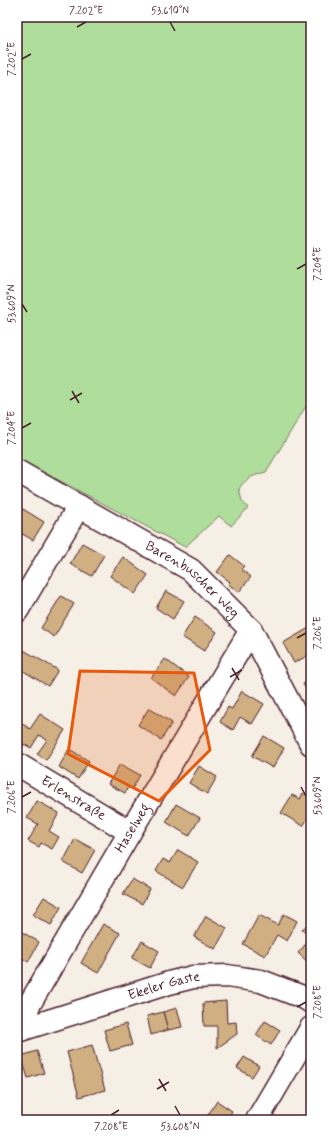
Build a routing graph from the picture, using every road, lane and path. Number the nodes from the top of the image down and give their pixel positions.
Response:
1 (17, 471) edge
2 (79, 506) junction
3 (17, 611) edge
4 (251, 630) junction
5 (311, 744) edge
6 (17, 764) edge
7 (130, 832) junction
8 (311, 1002) edge
9 (311, 1028) edge
10 (20, 1030) edge
11 (257, 1120) edge

1 - 2 street, Barenbuscher Weg
2 - 3 street
2 - 4 street, Barenbuscher Weg
4 - 5 street, Barenbuscher Weg
4 - 7 street, Haselweg
6 - 7 street, Erlenstraße
7 - 10 street, Haselweg
8 - 10 street, Ekeler Gaste
9 - 11 street

